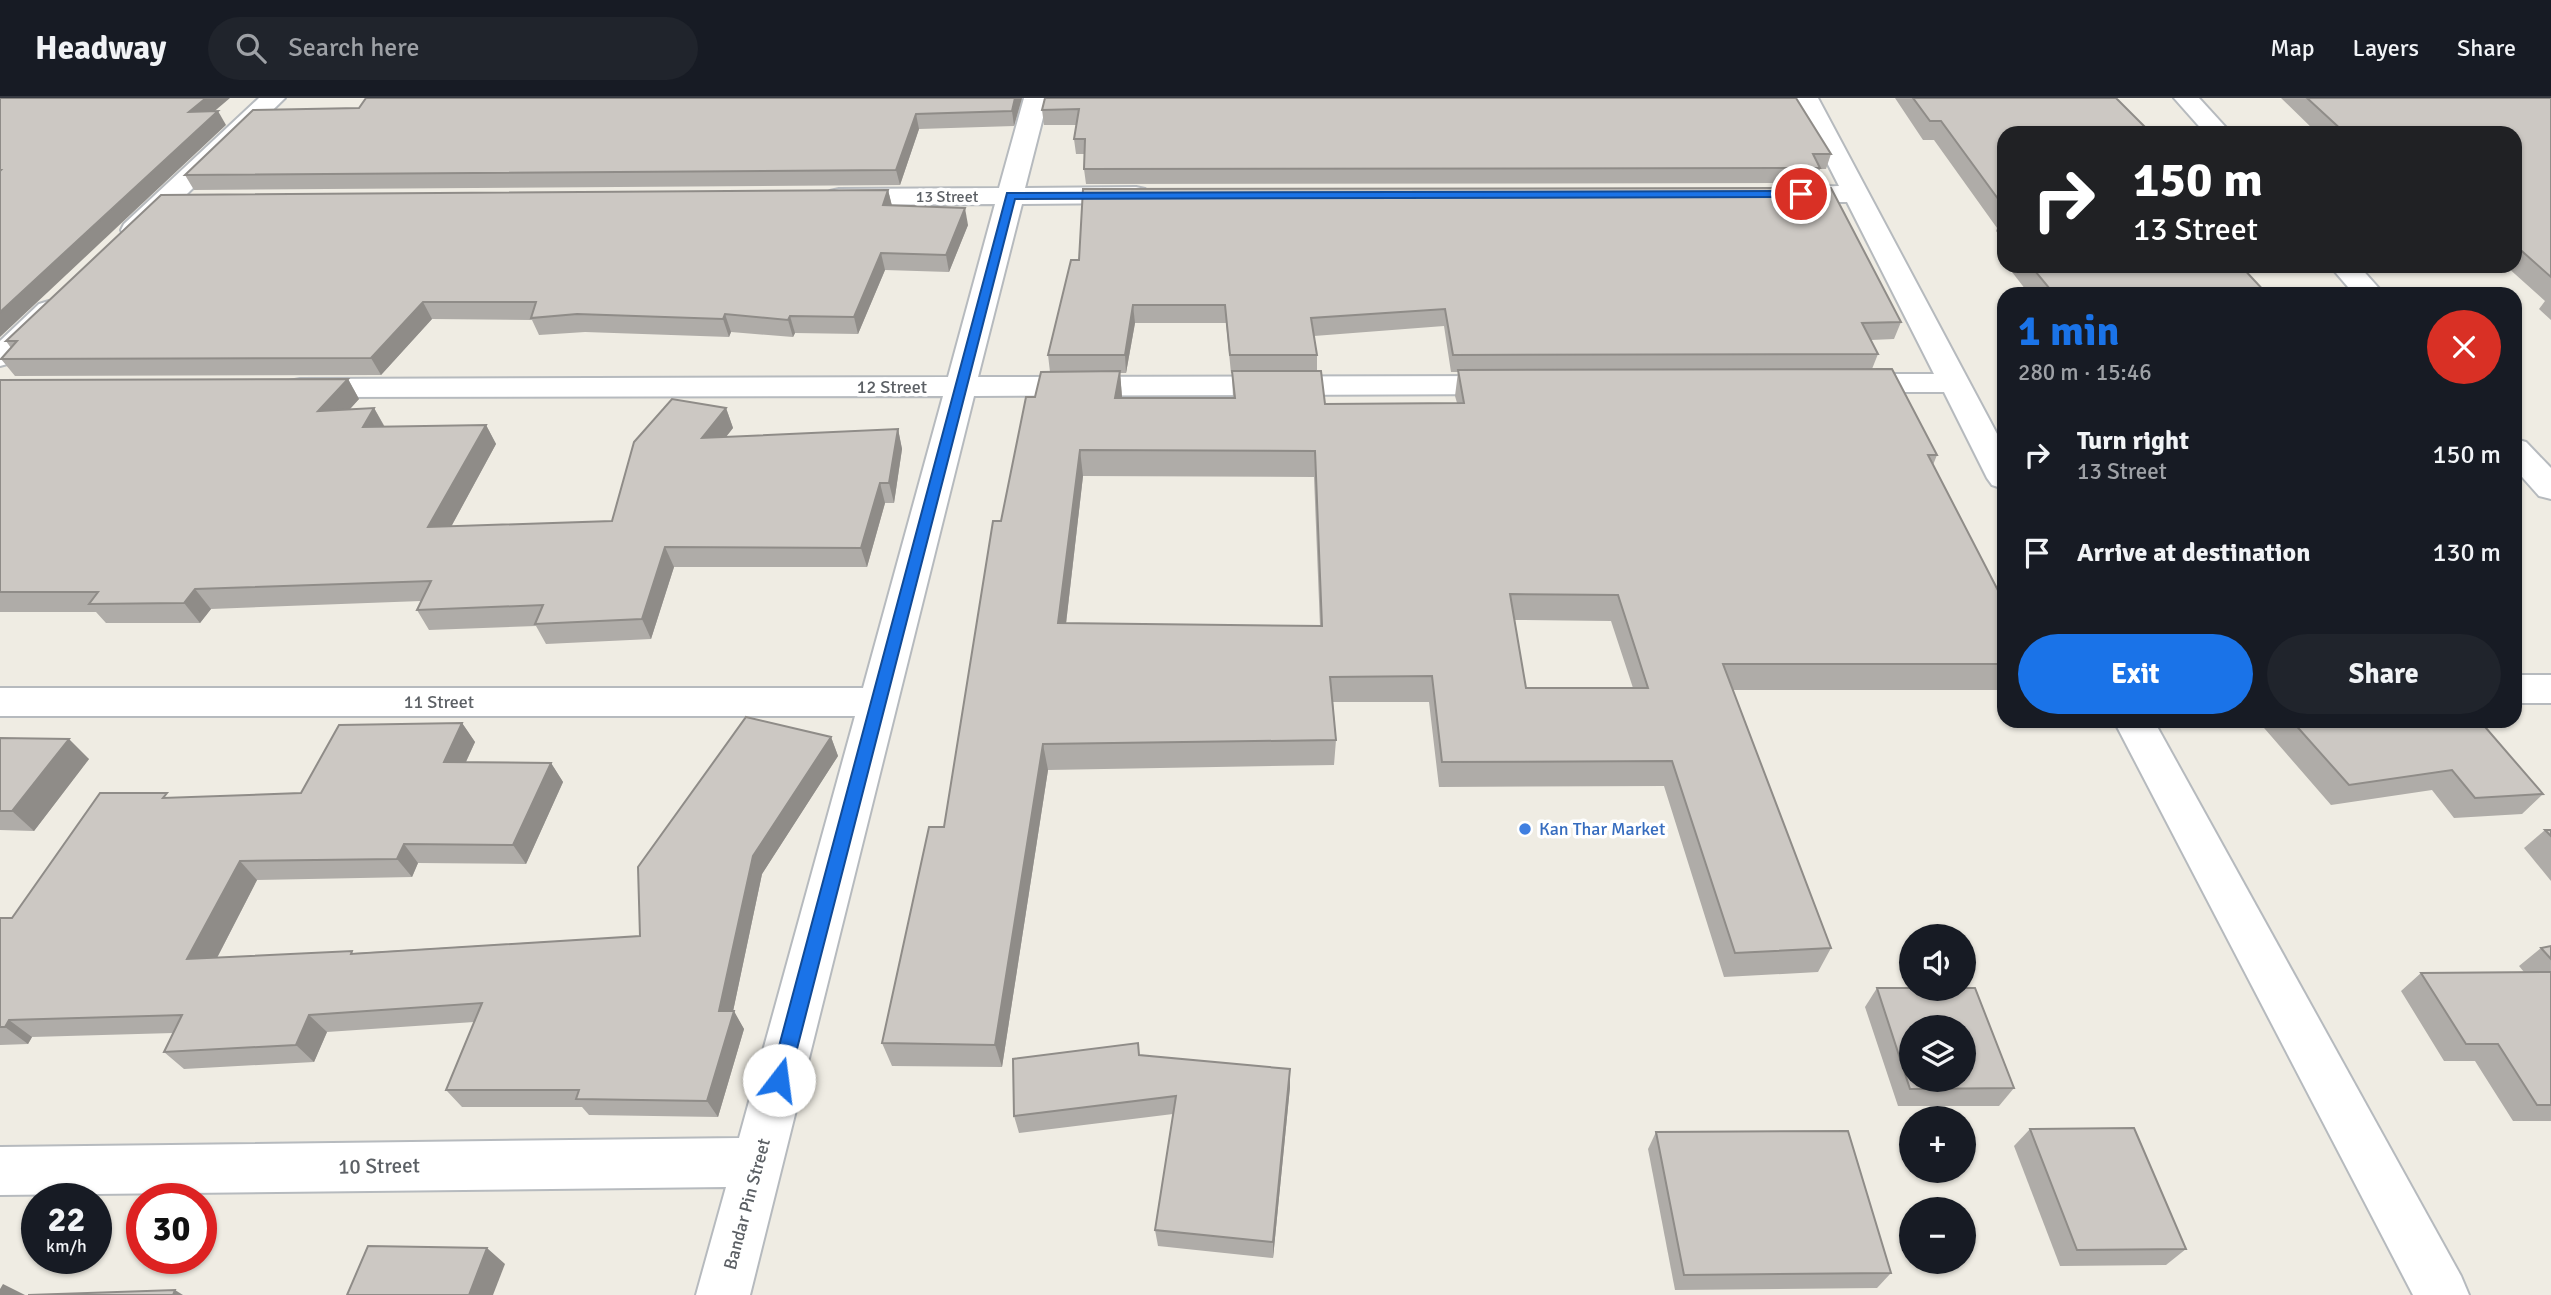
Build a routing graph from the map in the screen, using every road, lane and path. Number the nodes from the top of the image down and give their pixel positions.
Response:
1 (273, 98) edge
2 (1036, 98) edge
3 (1806, 98) edge
4 (2186, 98) edge
5 (2212, 126) edge
6 (1759, 194) edge
7 (1856, 194) junction
8 (1011, 195) junction
9 (1163, 195) edge
10 (817, 197) edge
11 (164, 201) junction
12 (206, 201) edge
13 (116, 247) edge
14 (2350, 273) edge
15 (2364, 287) edge
16 (68, 293) edge
17 (0, 357) edge
18 (1813, 383) edge
19 (1953, 383) junction
20 (1534, 384) edge
21 (961, 387) junction
22 (265, 388) edge
23 (2522, 457) edge
24 (1997, 465) edge
25 (2551, 488) edge
26 (2522, 689) edge
27 (2551, 689) edge
28 (0, 702) edge
29 (879, 702) junction
30 (2138, 728) edge
31 (758, 1161) junction
32 (0, 1171) edge
33 (723, 1295) edge
34 (2442, 1295) edge

1 - 11 street
2 - 8 street, Bandar Pin Street
3 - 7 street
4 - 5 street
6 - 7 street
7 - 19 street
8 - 9 street, 13 Street
8 - 10 street, 13 Street
8 - 21 street, Bandar Pin Street
11 - 12 street
11 - 13 street
14 - 15 street
16 - 17 street
18 - 19 street
19 - 24 street
20 - 21 street, 12 Street
21 - 22 street, 12 Street
21 - 29 street, Bandar Pin Street
23 - 25 street
26 - 27 street
28 - 29 street, 11 Street
29 - 31 street, Bandar Pin Street
30 - 34 street
31 - 32 street, 10 Street
31 - 33 street, Bandar Pin Street

